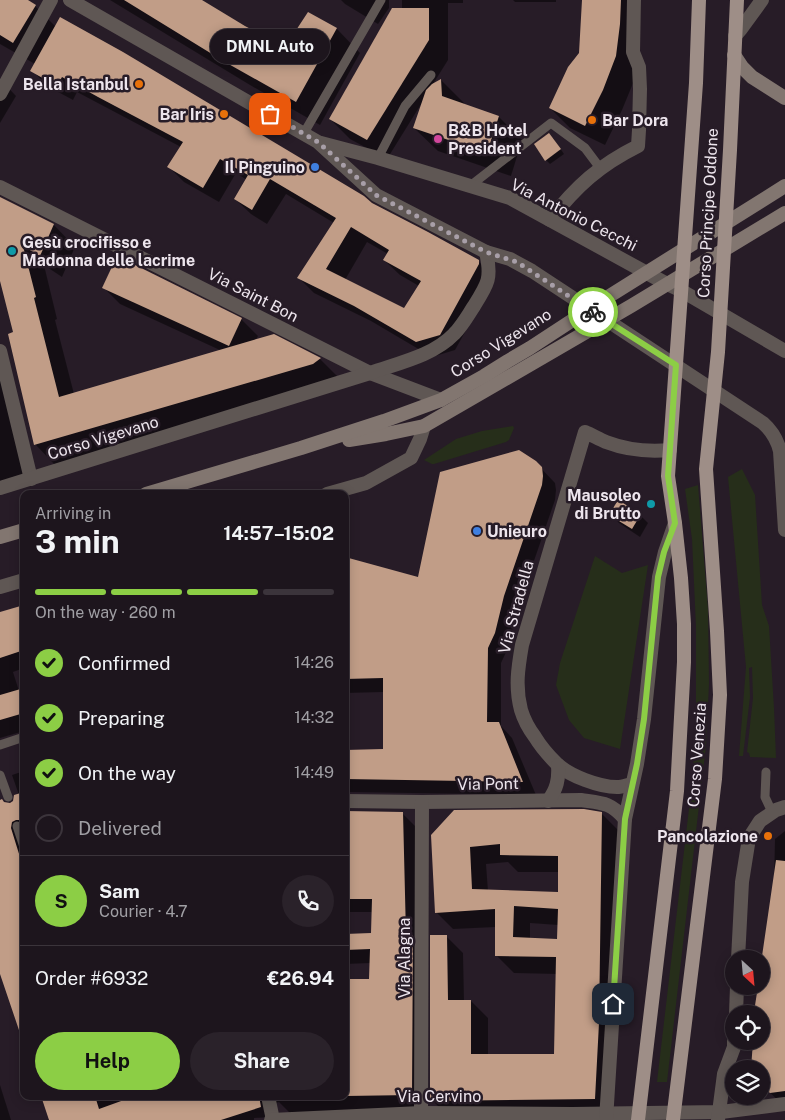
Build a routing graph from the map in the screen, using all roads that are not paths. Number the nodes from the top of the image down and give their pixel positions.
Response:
1 (52, 0) edge
2 (70, 0) edge
3 (381, 0) edge
4 (634, 0) edge
5 (699, 0) edge
6 (736, 0) edge
7 (762, 0) edge
8 (735, 36) junction
9 (734, 55) junction
10 (431, 75) dead end
11 (0, 94) edge
12 (785, 98) edge
13 (304, 133) junction
14 (318, 142) junction
15 (378, 158) junction
16 (600, 168) junction
17 (470, 186) junction
18 (785, 186) edge
19 (0, 187) edge
20 (785, 213) edge
21 (550, 220) junction
22 (725, 224) junction
23 (685, 248) junction
24 (724, 250) junction
25 (486, 252) junction
26 (646, 272) junction
27 (683, 274) junction
28 (668, 284) junction
29 (682, 291) junction
30 (589, 309) junction
31 (720, 313) junction
32 (607, 320) junction
33 (0, 351) edge
34 (785, 351) edge
35 (676, 365) junction
36 (370, 373) junction
37 (714, 391) junction
38 (441, 400) junction
39 (424, 426) junction
40 (306, 446) junction
41 (670, 450) junction
42 (31, 479) junction
43 (0, 488) edge
44 (159, 490) edge
45 (341, 490) edge
46 (675, 523) junction
47 (785, 530) edge
48 (20, 531) edge
49 (0, 537) edge
50 (20, 581) edge
51 (0, 587) edge
52 (20, 738) edge
53 (0, 744) edge
54 (558, 765) junction
55 (766, 772) dead end
56 (0, 775) edge
57 (632, 784) junction
58 (8, 797) dead end
59 (548, 800) junction
60 (349, 801) edge
61 (422, 802) junction
62 (778, 810) edge
63 (625, 819) junction
64 (17, 826) dead end
65 (20, 835) edge
66 (738, 950) edge
67 (733, 1050) edge
68 (269, 1100) edge
69 (785, 1104) edge
70 (421, 1113) junction
71 (674, 1116) edge
72 (719, 1116) edge
73 (606, 1117) edge
74 (638, 1117) edge
75 (273, 1120) edge

1 - 11 street
2 - 13 street, Via Antonio Cecchi
3 - 13 lane
4 - 16 street
5 - 23 main road, Corso Principe Oddone
6 - 8 main road, Corso Principe Oddone
7 - 8 street
8 - 9 main road, Corso Principe Oddone
9 - 12 main road
9 - 22 main road, Corso Principe Oddone
10 - 15 lane
13 - 14 street, Via Antonio Cecchi
14 - 15 street, Via Antonio Cecchi
14 - 25 street, Via Antonio Cecchi
15 - 17 street, Via Antonio Cecchi
16 - 17 lane
16 - 21 street
17 - 21 street, Via Antonio Cecchi
18 - 22 main road, Corso Vigevano
19 - 36 street, Via Saint Bon
20 - 24 main road, Corso Vigevano
21 - 26 street, Via Antonio Cecchi
22 - 23 main road, Corso Vigevano
22 - 24 main road, Corso Principe Oddone
23 - 26 main road, Corso Vigevano
23 - 27 main road, Corso Venezia
24 - 27 main road, Corso Vigevano
24 - 31 main road, Corso Principe Oddone
25 - 30 street, Via Antonio Cecchi
25 - 36 street, Corso Vigevano
26 - 28 street, Via Antonio Cecchi
26 - 30 main road, Corso Vigevano
27 - 28 main road, Corso Vigevano
27 - 29 main road, Corso Venezia
28 - 29 street, Via Antonio Cecchi
28 - 32 main road, Corso Vigevano
29 - 31 street, Via Antonio Cecchi
29 - 35 main road, Corso Venezia
30 - 32 street
30 - 38 main road, Corso Vigevano
31 - 34 street
31 - 37 main road, Corso Principe Oddone
32 - 35 street
32 - 39 main road, Corso Vigevano
33 - 42 street
35 - 37 street
35 - 41 main road, Corso Venezia
36 - 38 street, Via Saint Bon
36 - 42 street, Corso Vigevano
37 - 47 street
37 - 71 main road, Corso Venezia
38 - 40 main road, Corso Vigevano
39 - 40 main road, Corso Vigevano
39 - 45 street
40 - 44 main road, Corso Vigevano
41 - 46 main road, Corso Venezia
41 - 54 street, Via Stradella
42 - 43 street, Corso Vigevano
46 - 57 street, Corso Venezia
46 - 74 main road, Corso Venezia
48 - 49 main road
50 - 51 street
52 - 53 lane
54 - 57 street, Via Stradella
54 - 59 street
55 - 62 lane
56 - 58 lane
57 - 63 street, Corso Venezia
59 - 61 street, Via Pont
59 - 63 street, Via Pont
60 - 61 street, Via Pont
61 - 70 street, Via Alagna
62 - 66 street
63 - 73 street, Corso Venezia
64 - 65 lane
67 - 72 street
68 - 75 street
69 - 72 street, Via Cervino
70 - 73 street, Via Cervino
70 - 75 street, Via Cervino
71 - 72 street, Via Cervino
71 - 74 street, Via Cervino
73 - 74 street, Via Cervino

